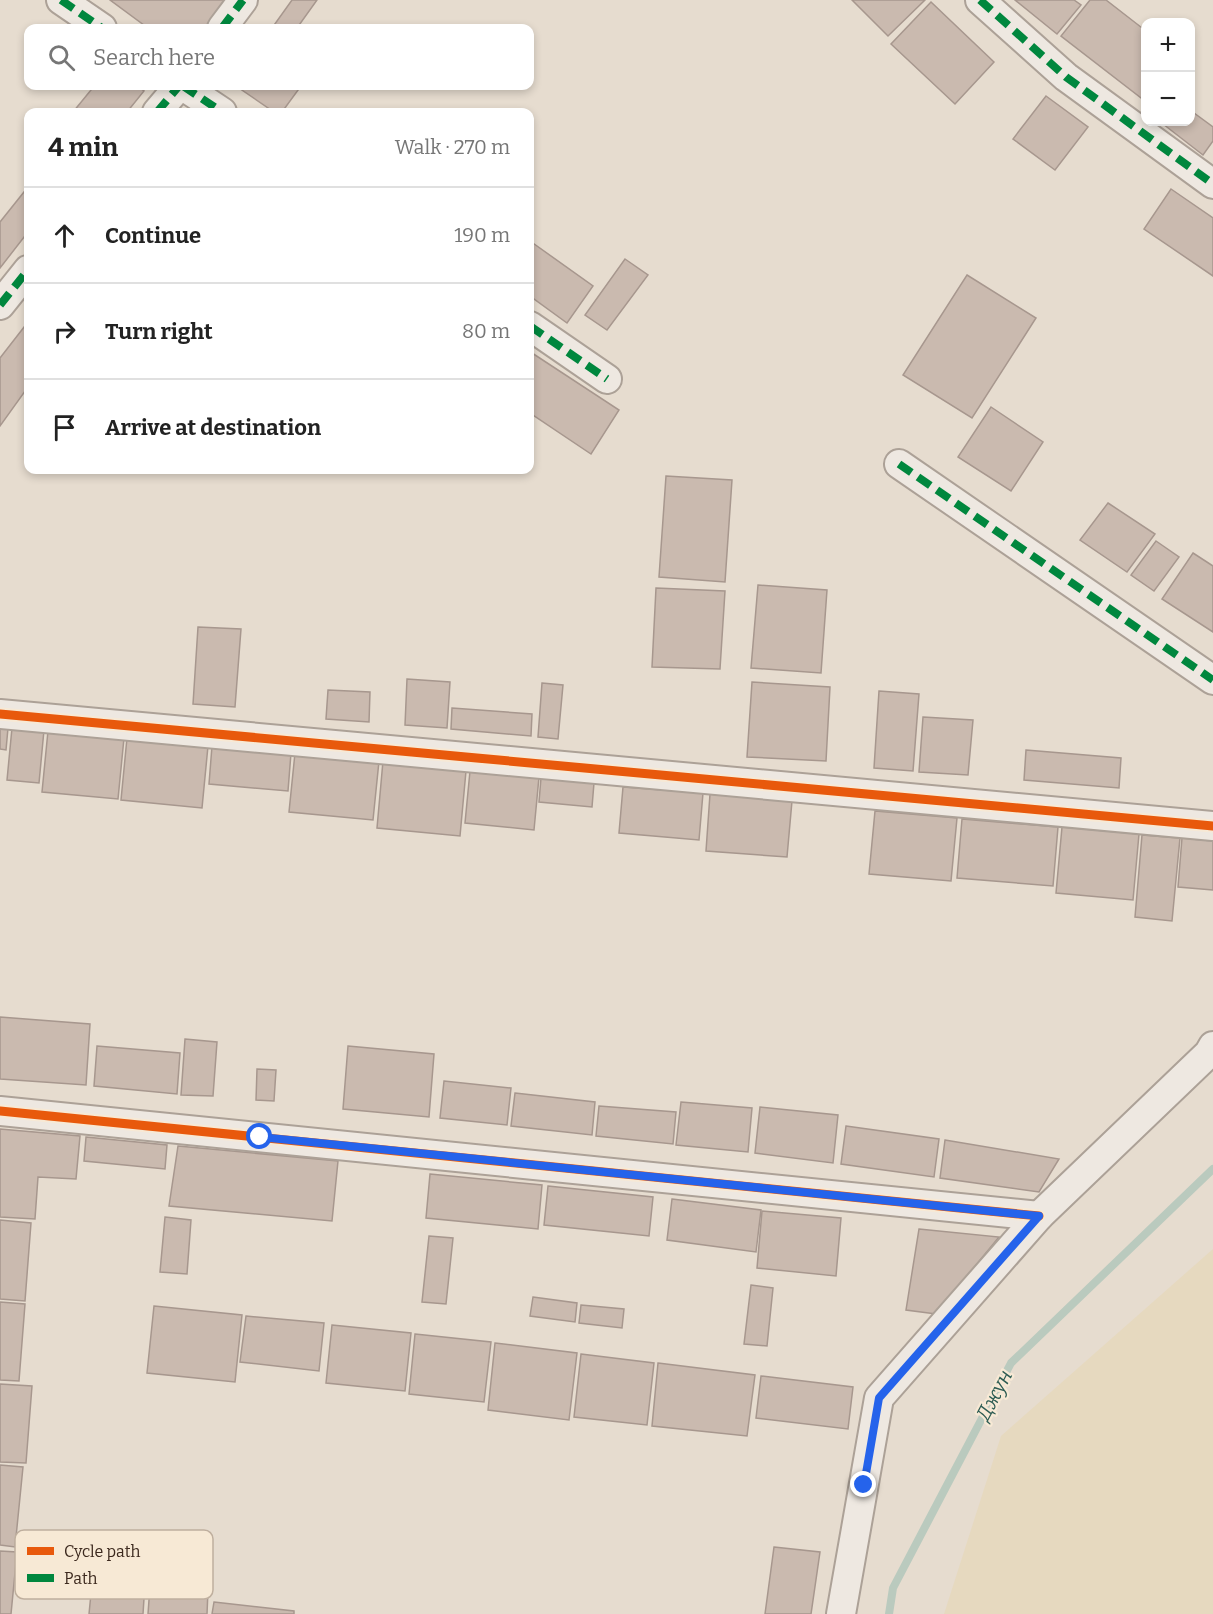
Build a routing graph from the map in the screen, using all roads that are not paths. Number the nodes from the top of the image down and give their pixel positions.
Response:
1 (61, 0) edge
2 (243, 0) edge
3 (980, 0) edge
4 (96, 24) edge
5 (225, 24) edge
6 (177, 90) edge
7 (187, 90) edge
8 (161, 108) edge
9 (216, 108) edge
10 (1213, 184) edge
11 (24, 275) edge
12 (0, 305) edge
13 (534, 329) edge
14 (607, 379) dead end
15 (899, 464) dead end
16 (1213, 680) edge
17 (0, 714) edge
18 (1213, 826) edge
19 (1213, 1046) edge
20 (0, 1111) edge
21 (1039, 1216) junction
22 (841, 1614) edge

1 - 4 street
2 - 5 street
3 - 10 street
6 - 8 street
7 - 9 street
11 - 12 street
13 - 14 street
15 - 16 street
17 - 18 street
19 - 21 street
20 - 21 street
21 - 22 street

